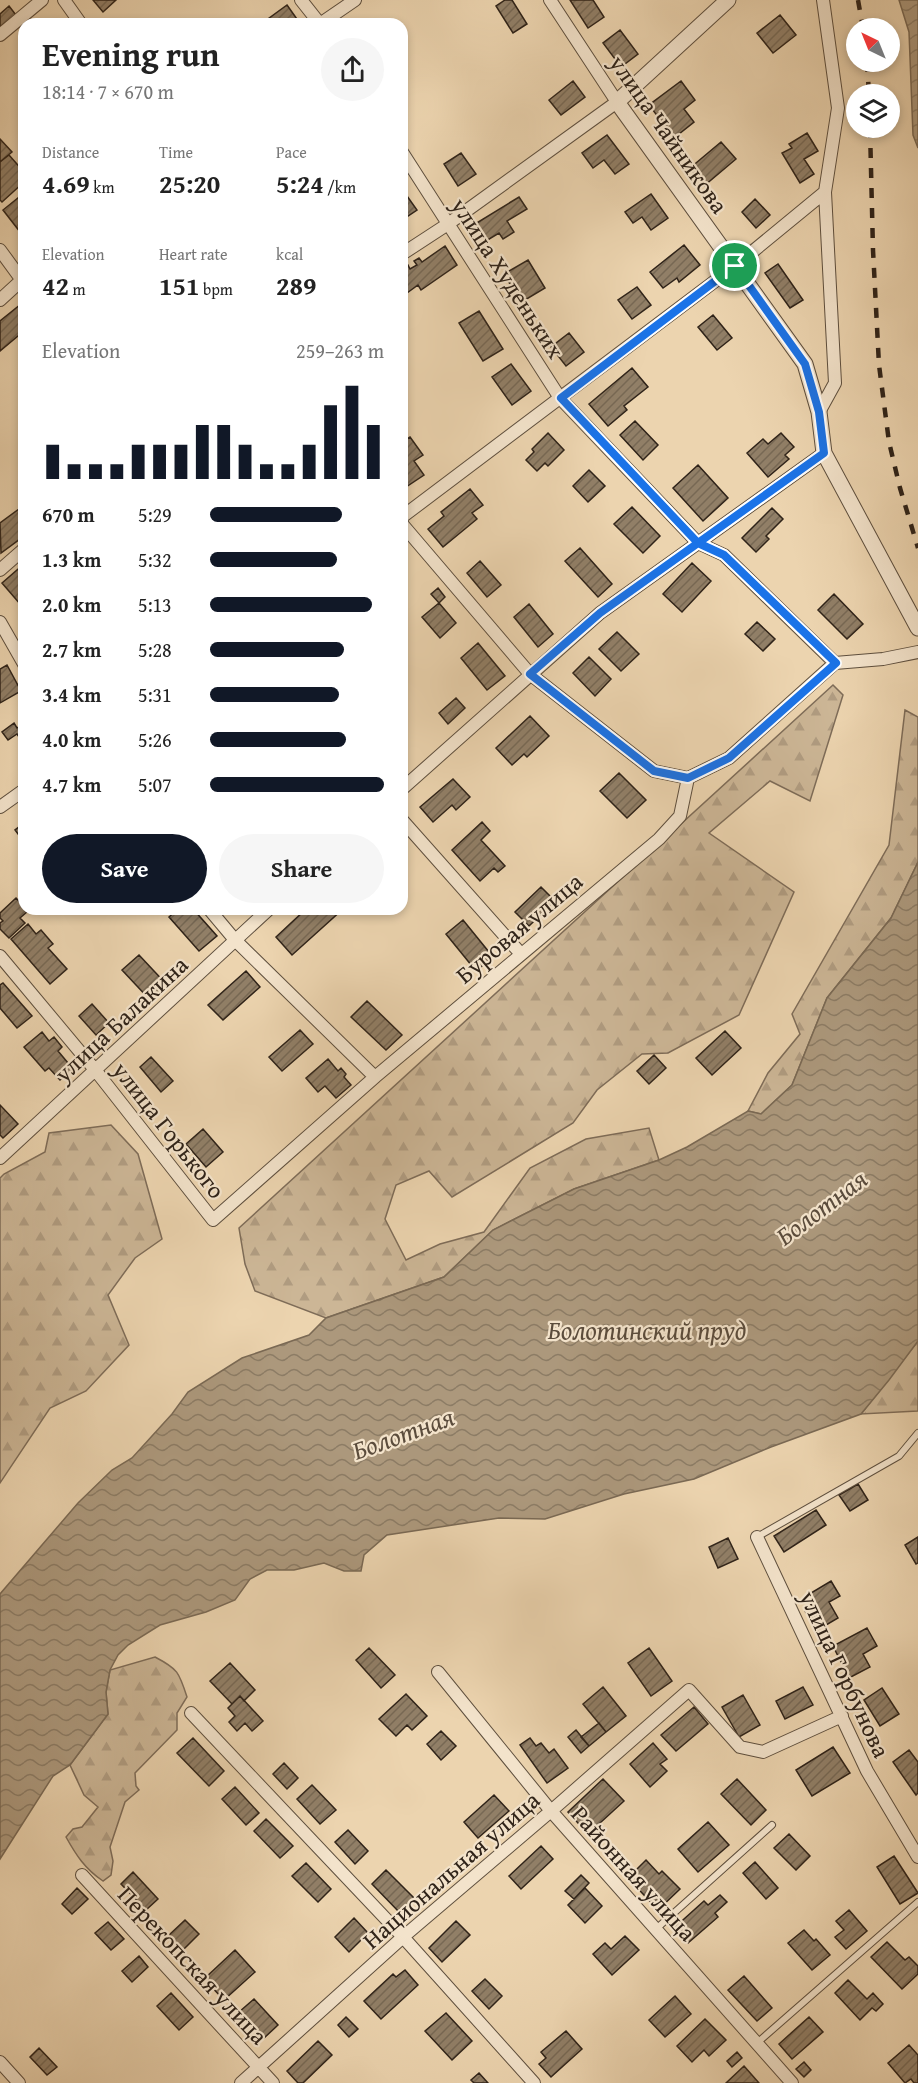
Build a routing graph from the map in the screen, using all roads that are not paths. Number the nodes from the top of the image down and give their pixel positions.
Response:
1 (42, 0) edge
2 (64, 0) edge
3 (301, 0) edge
4 (355, 0) edge
5 (550, 0) edge
6 (728, 0) edge
7 (823, 0) edge
8 (20, 18) edge
9 (77, 18) edge
10 (315, 18) edge
11 (329, 18) edge
12 (18, 20) edge
13 (0, 35) edge
14 (617, 102) junction
15 (408, 161) edge
16 (825, 192) junction
17 (448, 224) junction
18 (0, 250) edge
19 (408, 250) edge
20 (735, 266) junction
21 (18, 273) edge
22 (18, 284) edge
23 (0, 300) edge
24 (561, 398) junction
25 (819, 412) junction
26 (824, 453) junction
27 (408, 513) edge
28 (408, 531) edge
29 (698, 543) junction
30 (18, 554) edge
31 (0, 570) edge
32 (0, 622) edge
33 (918, 628) edge
34 (918, 652) edge
35 (18, 653) edge
36 (836, 663) junction
37 (530, 674) junction
38 (688, 778) junction
39 (408, 784) edge
40 (18, 794) edge
41 (0, 807) edge
42 (408, 827) edge
43 (213, 915) edge
44 (262, 915) edge
45 (235, 940) junction
46 (521, 954) junction
47 (0, 956) edge
48 (96, 1071) junction
49 (375, 1077) junction
50 (0, 1158) edge
51 (213, 1220) joint
52 (918, 1433) edge
53 (757, 1537) joint
54 (438, 1672) dead end
55 (191, 1713) dead end
56 (842, 1716) junction
57 (550, 1811) junction
58 (772, 1825) dead end
59 (918, 1857) edge
60 (82, 1875) dead end
61 (918, 1902) edge
62 (656, 1929) junction
63 (403, 1937) junction
64 (757, 2043) junction
65 (0, 2062) edge
66 (259, 2068) junction
67 (19, 2083) edge
68 (241, 2083) edge
69 (273, 2083) edge
70 (534, 2083) edge
71 (792, 2083) edge

1 - 8 street
2 - 9 street
3 - 10 street
4 - 11 street
5 - 14 street, улица Чайникова
6 - 14 street
7 - 16 street
12 - 13 street
14 - 17 street
14 - 20 street, улица Чайникова
15 - 17 street, улица Худеньких
16 - 20 street
16 - 25 street
17 - 19 street
17 - 24 street, улица Худеньких
18 - 21 street
20 - 24 street
20 - 25 street, улица Чайникова
22 - 23 street
24 - 27 street
24 - 29 street, улица Худеньких
25 - 26 street, улица Чайникова
26 - 29 street
26 - 33 street
28 - 37 street
29 - 36 street, улица Худеньких
29 - 37 street
30 - 31 street
32 - 35 street
34 - 36 street
36 - 38 street
37 - 38 street
37 - 39 street
38 - 46 street, Буровая улица
40 - 41 street
42 - 46 street
43 - 45 street
44 - 45 street, улица Балакина
45 - 48 street, улица Балакина
45 - 49 street
46 - 49 street, Буровая улица
47 - 48 street, улица Горького
48 - 50 street, улица Балакина
48 - 51 street, улица Горького
49 - 51 street, Буровая улица
52 - 53 lane
53 - 56 street, улица Горбунова
54 - 57 street, Районная улица
55 - 63 street
56 - 57 street, Национальная улица
56 - 59 street, улица Горбунова
57 - 62 street, Районная улица
57 - 63 street, Национальная улица
58 - 62 lane
60 - 66 street, Перекопская улица
61 - 64 lane
62 - 64 street, Районная улица
63 - 66 street, Национальная улица
63 - 70 street
64 - 71 street, Районная улица
65 - 67 street
66 - 68 street, Национальная улица
66 - 69 street, Перекопская улица

